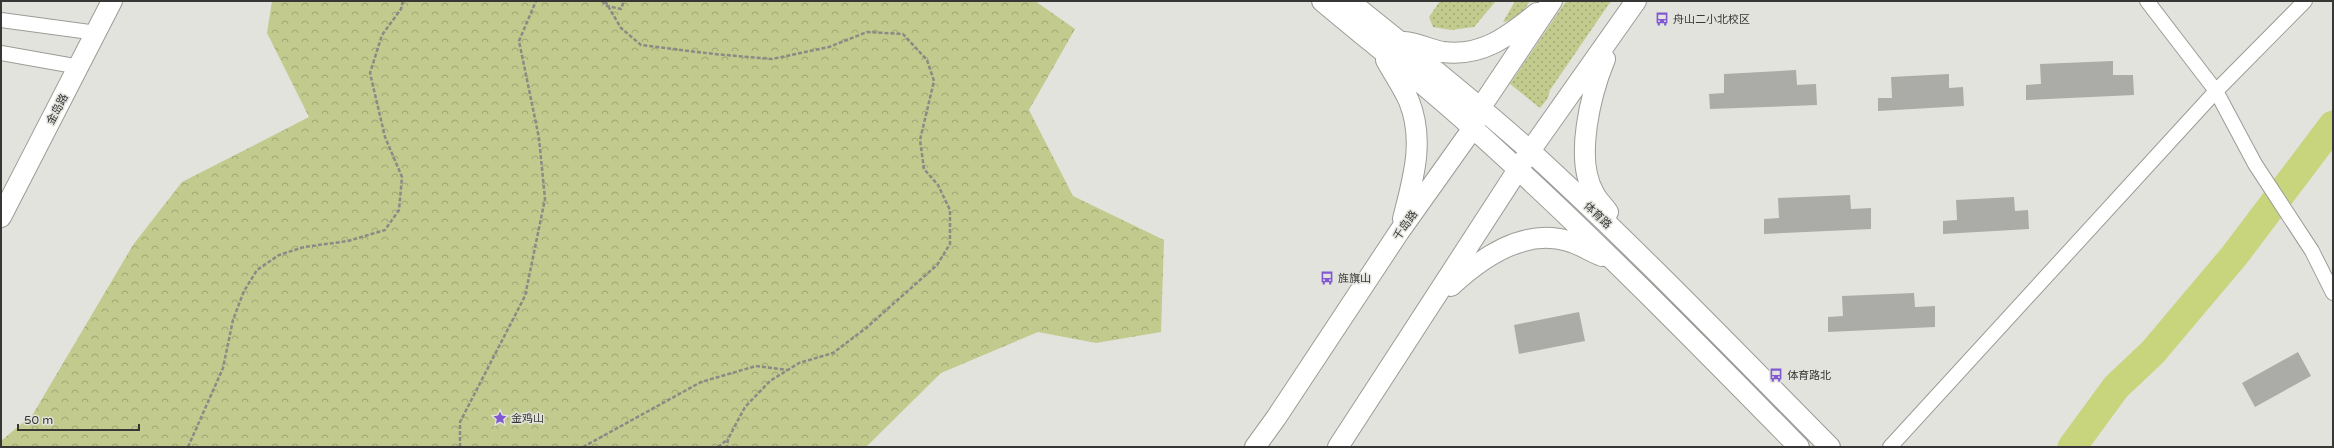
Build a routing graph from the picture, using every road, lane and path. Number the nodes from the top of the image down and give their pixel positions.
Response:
1 (112, 1) edge
2 (403, 1) edge
3 (536, 1) edge
4 (602, 1) edge
5 (605, 1) edge
6 (624, 1) edge
7 (1322, 1) edge
8 (1349, 1) edge
9 (1552, 1) edge
10 (1636, 1) edge
11 (2148, 1) edge
12 (2305, 1) edge
13 (607, 6) junction
14 (1, 20) edge
15 (1617, 28) junction
16 (97, 33) junction
17 (1400, 42) junction
18 (1382, 51) junction
19 (1, 53) edge
20 (80, 67) junction
21 (2216, 91) junction
22 (1481, 107) junction
23 (1474, 128) junction
24 (1530, 152) junction
25 (1520, 170) junction
26 (1, 217) edge
27 (1400, 232) junction
28 (1612, 259) junction
29 (1665, 281) junction
30 (2333, 294) edge
31 (1431, 305) junction
32 (788, 370) junction
33 (728, 439) junction
34 (188, 447) edge
35 (460, 447) edge
36 (583, 447) edge
37 (718, 447) edge
38 (727, 447) edge
39 (1255, 447) edge
40 (1338, 447) edge
41 (1798, 447) edge
42 (1830, 447) edge
43 (1890, 447) edge

1 - 16 street, 金岛路
2 - 34 path
3 - 35 path
4 - 13 path
5 - 13 path
6 - 13 path
7 - 18 street, 体育路
8 - 17 street, 体育路
9 - 17 street
9 - 22 street, 千岛路
10 - 15 street
11 - 21 street
12 - 21 street
13 - 32 path
14 - 16 street
15 - 24 street
15 - 29 street
16 - 20 street, 金岛路
17 - 22 street, 体育路
18 - 23 street, 体育路
18 - 27 street
19 - 20 street
20 - 26 street, 金岛路
21 - 30 street
21 - 43 street
22 - 23 street, 千岛路
22 - 24 street, 体育路
23 - 25 street, 体育路
23 - 27 street, 千岛路
24 - 25 street
24 - 29 street, 体育路
25 - 28 street, 体育路
25 - 31 street
27 - 39 street, 千岛路
28 - 31 street
28 - 41 street, 体育路
29 - 42 street, 体育路
31 - 40 street
32 - 33 path
32 - 36 path
33 - 37 path
33 - 38 path

